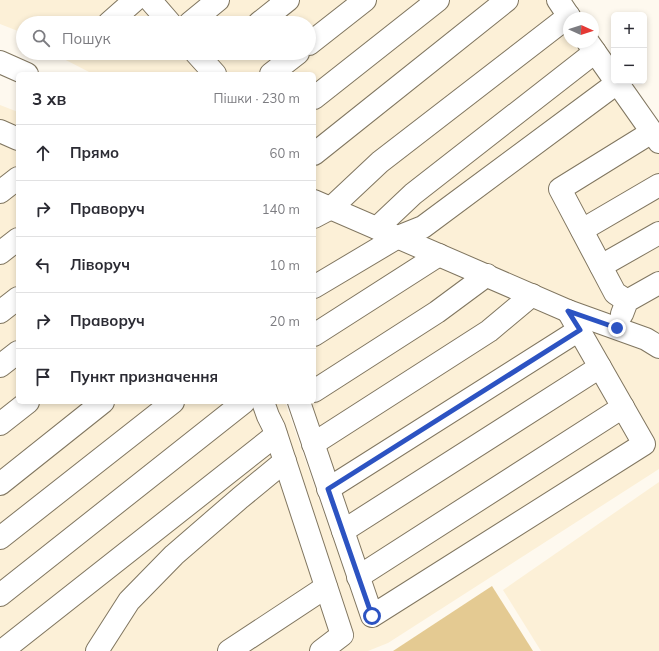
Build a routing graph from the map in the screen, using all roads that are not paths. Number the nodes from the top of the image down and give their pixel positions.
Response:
1 (135, 0) edge
2 (150, 0) edge
3 (218, 0) edge
4 (288, 0) edge
5 (365, 0) edge
6 (438, 0) edge
7 (507, 0) edge
8 (566, 11) edge
9 (117, 16) edge
10 (164, 16) edge
11 (199, 16) edge
12 (268, 16) edge
13 (316, 38) edge
14 (590, 48) edge
15 (592, 48) edge
16 (289, 60) edge
17 (0, 62) edge
18 (22, 72) edge
19 (274, 72) edge
20 (611, 74) edge
21 (612, 84) edge
22 (618, 84) edge
23 (316, 96) edge
24 (0, 131) edge
25 (656, 137) edge
26 (16, 138) edge
27 (316, 152) edge
28 (16, 180) edge
29 (659, 185) edge
30 (0, 192) edge
31 (320, 209) edge
32 (377, 228) junction
33 (582, 230) junction
34 (659, 233) edge
35 (398, 237) junction
36 (16, 241) edge
37 (0, 253) edge
38 (439, 255) junction
39 (601, 266) junction
40 (487, 275) junction
41 (659, 283) edge
42 (316, 286) edge
43 (532, 295) junction
44 (16, 300) edge
45 (627, 301) junction
46 (568, 311) junction
47 (0, 312) edge
48 (617, 328) junction
49 (580, 330) junction
50 (316, 334) edge
51 (657, 344) edge
52 (16, 354) edge
53 (0, 366) edge
54 (600, 367) junction
55 (316, 390) edge
56 (25, 404) edge
57 (101, 404) edge
58 (170, 404) edge
59 (241, 404) edge
60 (264, 404) edge
61 (300, 404) edge
62 (623, 407) junction
63 (0, 424) edge
64 (276, 435) junction
65 (313, 444) junction
66 (285, 462) junction
67 (0, 484) edge
68 (328, 489) junction
69 (343, 531) junction
70 (0, 538) edge
71 (358, 577) junction
72 (326, 587) junction
73 (0, 595) edge
74 (111, 628) junction
75 (2, 651) edge
76 (79, 651) edge
77 (97, 651) edge
78 (230, 651) edge
79 (321, 651) edge

1 - 9 street
2 - 10 street
3 - 11 street
4 - 12 street
5 - 13 street
6 - 23 street
7 - 27 street
8 - 31 street
14 - 32 street
15 - 20 street
16 - 19 street
17 - 18 street
21 - 35 street
22 - 25 street
24 - 26 street
25 - 33 street
28 - 30 street
29 - 33 street
31 - 32 street
32 - 35 street
33 - 39 street
34 - 39 street
35 - 38 street
35 - 42 street
36 - 37 street
38 - 40 street
38 - 50 street
39 - 45 street
40 - 43 street
40 - 55 street
41 - 45 street
43 - 46 street
43 - 65 street
44 - 47 street
45 - 48 street
46 - 48 street
46 - 49 street
48 - 51 street
49 - 54 street
49 - 68 street
52 - 53 street
54 - 62 street
54 - 69 street
56 - 63 street
57 - 67 street
58 - 70 street
59 - 73 street
60 - 64 street
61 - 65 street
62 - 71 street
62 - 71 street
64 - 66 street
64 - 75 street
65 - 68 street
66 - 72 street
66 - 74 street
68 - 69 street
69 - 71 street
72 - 78 street
72 - 79 street
74 - 76 street
74 - 77 street

